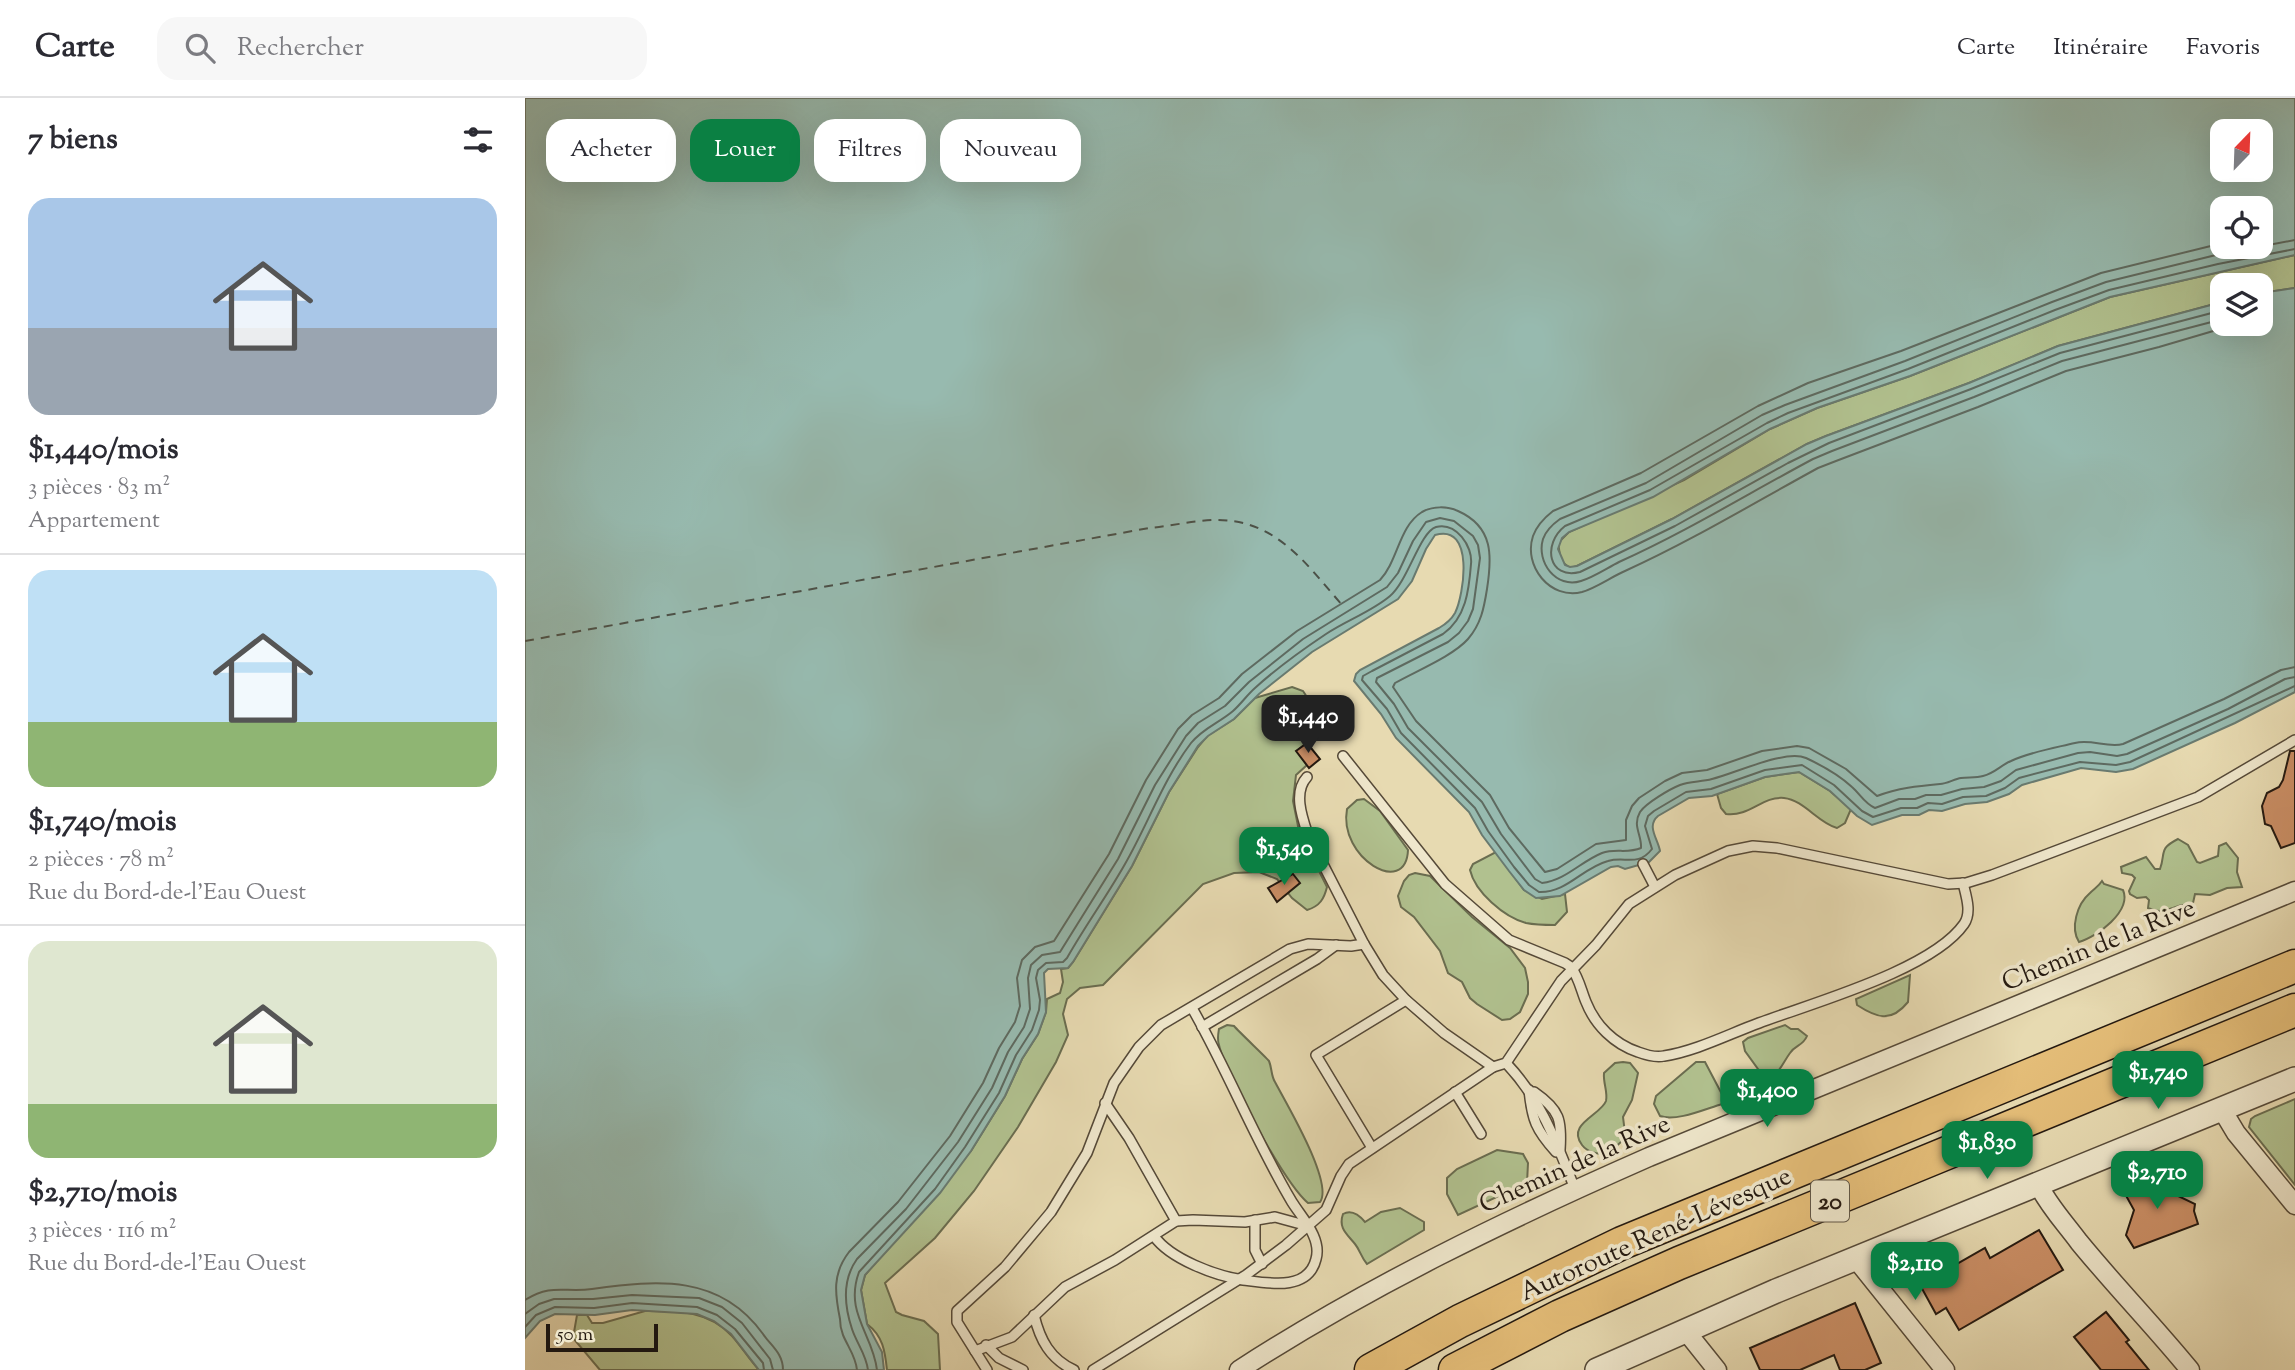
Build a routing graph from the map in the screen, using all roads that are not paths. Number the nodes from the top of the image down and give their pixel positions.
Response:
1 (2295, 740) edge
2 (1343, 756) dead end
3 (1307, 777) dead end
4 (1643, 864) dead end
5 (1962, 883) junction
6 (1654, 887) junction
7 (2295, 891) edge
8 (1336, 944) junction
9 (1364, 944) junction
10 (2295, 966) edge
11 (1571, 967) junction
12 (1406, 1000) junction
13 (1192, 1008) junction
14 (2295, 1010) edge
15 (1202, 1027) junction
16 (1506, 1063) junction
17 (1493, 1067) junction
18 (2295, 1079) edge
19 (1529, 1089) junction
20 (1455, 1092) junction
21 (1105, 1102) junction
22 (2221, 1108) junction
23 (1481, 1134) dead end
24 (1372, 1148) junction
25 (1560, 1156) junction
26 (2038, 1184) junction
27 (1575, 1189) junction
28 (2295, 1205) edge
29 (1255, 1220) junction
30 (1176, 1221) junction
31 (1308, 1226) junction
32 (1154, 1236) junction
33 (1856, 1259) junction
34 (1262, 1264) junction
35 (1238, 1279) junction
36 (1034, 1315) junction
37 (1685, 1329) junction
38 (986, 1345) junction
39 (975, 1350) junction
40 (987, 1370) edge
41 (1023, 1370) edge
42 (1074, 1370) edge
43 (1093, 1370) edge
44 (1239, 1370) edge
45 (1371, 1370) edge
46 (1455, 1370) edge
47 (1597, 1370) edge
48 (1717, 1370) edge
49 (1945, 1370) edge
50 (2190, 1370) edge

1 - 5 lane
2 - 11 lane
3 - 9 lane
4 - 6 lane
5 - 6 lane
5 - 11 lane
6 - 11 lane
7 - 27 street, Chemin de la Rive
8 - 9 lane
8 - 13 lane
8 - 15 lane
9 - 12 lane
10 - 45 highway, Autoroute René-Lévesque / 20
11 - 16 lane
12 - 17 lane
12 - 24 lane
13 - 15 lane
13 - 21 lane
14 - 46 highway, Autoroute René-Lévesque / 20
15 - 31 lane
16 - 17 lane
16 - 19 lane
17 - 20 lane
18 - 22 street
19 - 25 lane
19 - 25 lane
20 - 23 lane
20 - 24 lane
21 - 30 lane
21 - 39 lane
22 - 26 street
22 - 28 street
24 - 31 lane
25 - 27 lane
26 - 33 street
26 - 50 street
27 - 44 street, Chemin de la Rive
29 - 30 lane
29 - 31 lane
29 - 34 lane
30 - 32 lane
31 - 34 lane
31 - 35 lane
32 - 35 lane
32 - 36 lane
33 - 37 street
33 - 49 street
34 - 35 lane
35 - 43 lane
36 - 38 lane
36 - 42 lane
37 - 47 street
37 - 48 street
38 - 39 lane
38 - 41 lane
39 - 40 lane

